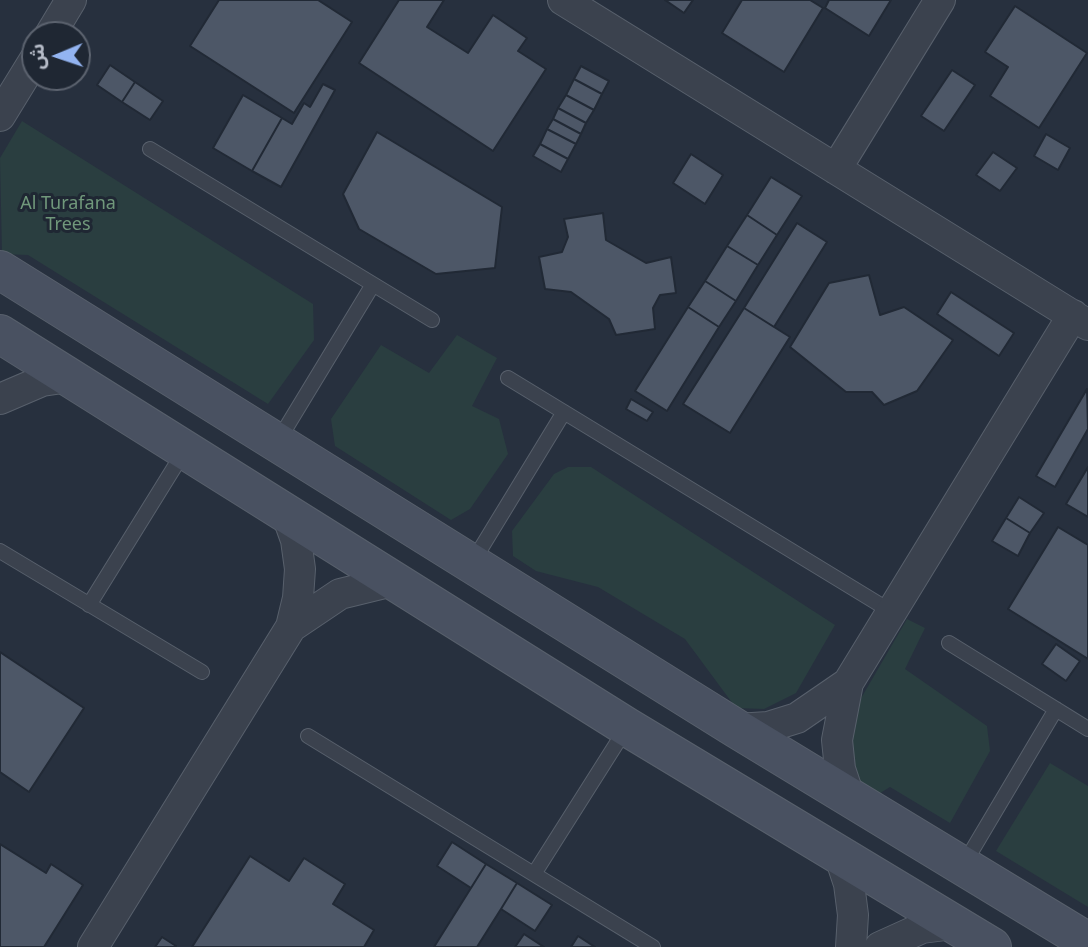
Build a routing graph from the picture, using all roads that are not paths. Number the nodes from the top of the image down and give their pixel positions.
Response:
1 (71, 0) edge
2 (563, 0) edge
3 (940, 0) edge
4 (58, 21) edge
5 (21, 82) edge
6 (0, 117) edge
7 (150, 149) dead end
8 (836, 169) junction
9 (0, 270) edge
10 (372, 286) junction
11 (432, 320) dead end
12 (1080, 320) edge
13 (0, 334) edge
14 (69, 377) junction
15 (509, 378) dead end
16 (0, 400) edge
17 (564, 412) junction
18 (277, 443) junction
19 (186, 449) junction
20 (286, 512) junction
21 (0, 551) edge
22 (472, 563) junction
23 (397, 580) junction
24 (89, 604) junction
25 (892, 612) junction
26 (291, 627) junction
27 (949, 643) dead end
28 (202, 672) dead end
29 (848, 683) junction
30 (1056, 709) junction
31 (627, 727) junction
32 (737, 729) junction
33 (1088, 729) edge
34 (308, 736) dead end
35 (849, 796) junction
36 (839, 854) junction
37 (963, 865) junction
38 (534, 874) junction
39 (953, 924) junction
40 (1088, 942) edge
41 (1001, 946) edge
42 (93, 947) edge
43 (653, 947) edge
44 (851, 947) edge
45 (880, 947) edge

1 - 4 street
2 - 8 street
3 - 8 street
5 - 6 street
7 - 10 lane
8 - 12 street
9 - 18 main road
10 - 11 lane
10 - 18 lane
12 - 25 street
13 - 14 main road
14 - 16 street
14 - 19 main road
15 - 17 lane
17 - 22 lane
17 - 25 lane
18 - 22 main road
19 - 20 main road
19 - 24 lane
20 - 23 main road
20 - 26 street
21 - 24 lane
22 - 32 main road
23 - 26 street
23 - 31 main road
24 - 28 lane
25 - 29 street
26 - 42 street
27 - 30 lane
29 - 32 street
29 - 35 street
30 - 33 lane
30 - 37 lane
31 - 36 main road
31 - 38 lane
32 - 35 main road
34 - 38 lane
35 - 37 main road
36 - 39 main road
36 - 44 street
37 - 40 main road
38 - 43 lane
39 - 41 main road
39 - 45 street

